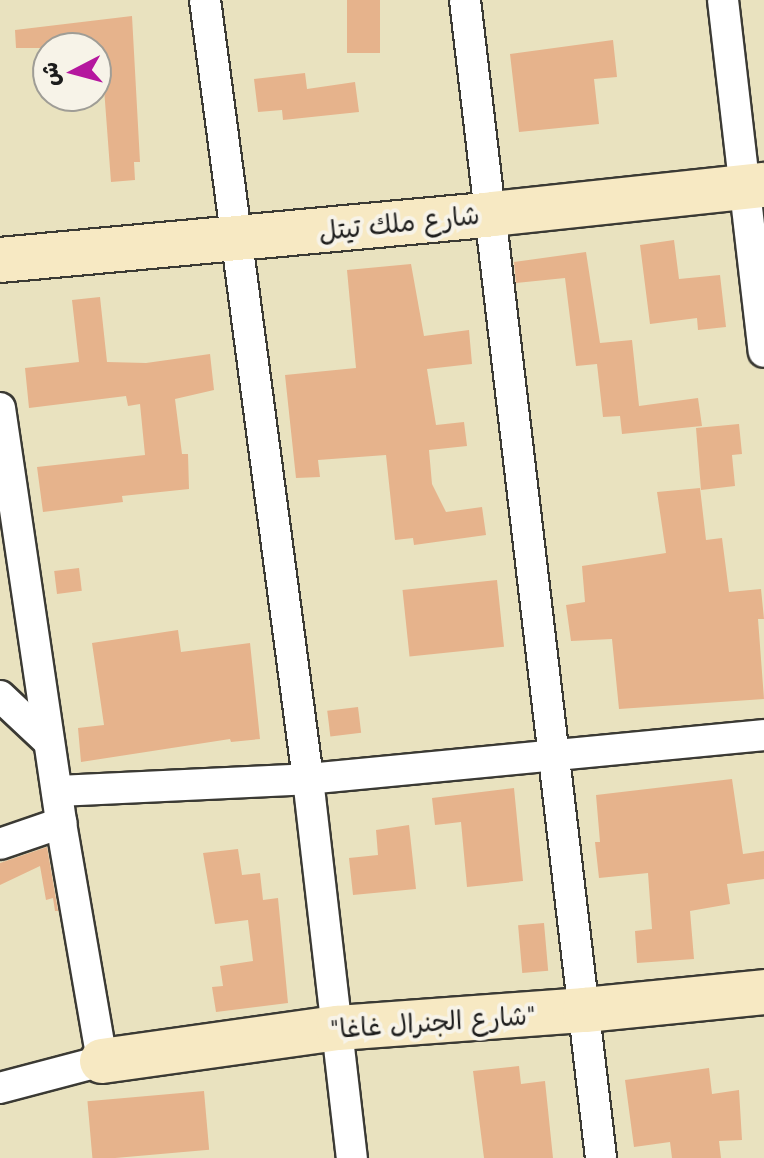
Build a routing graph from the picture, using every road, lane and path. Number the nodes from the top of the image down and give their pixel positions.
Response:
1 (205, 0) edge
2 (465, 0) edge
3 (723, 0) edge
4 (754, 186) edge
5 (492, 214) junction
6 (238, 239) junction
7 (16, 258) edge
8 (764, 352) edge
9 (0, 408) edge
10 (0, 696) edge
11 (764, 735) edge
12 (49, 742) junction
13 (555, 757) junction
14 (308, 779) junction
15 (57, 791) junction
16 (61, 823) junction
17 (0, 844) edge
18 (764, 992) edge
19 (585, 1010) junction
20 (338, 1028) junction
21 (102, 1061) junction
22 (0, 1088) edge
23 (352, 1158) edge
24 (601, 1158) edge

1 - 6 street
2 - 5 street
3 - 4 street
4 - 5 main road, شارع ملك تيتل
4 - 8 street
5 - 6 main road, شارع ملك تيتل
5 - 13 street
6 - 7 main road, شارع ملك تيتل
6 - 14 street
9 - 12 street
10 - 12 street
11 - 13 street
12 - 15 street
13 - 14 street
13 - 19 street
14 - 15 street
14 - 20 street
15 - 16 street
16 - 17 street
16 - 21 street
18 - 19 main road, "شارع الجنرال غاغا"
19 - 20 main road, "شارع الجنرال غاغا"
19 - 24 street
20 - 21 main road, "شارع الجنرال غاغا"
20 - 23 street
21 - 22 street

